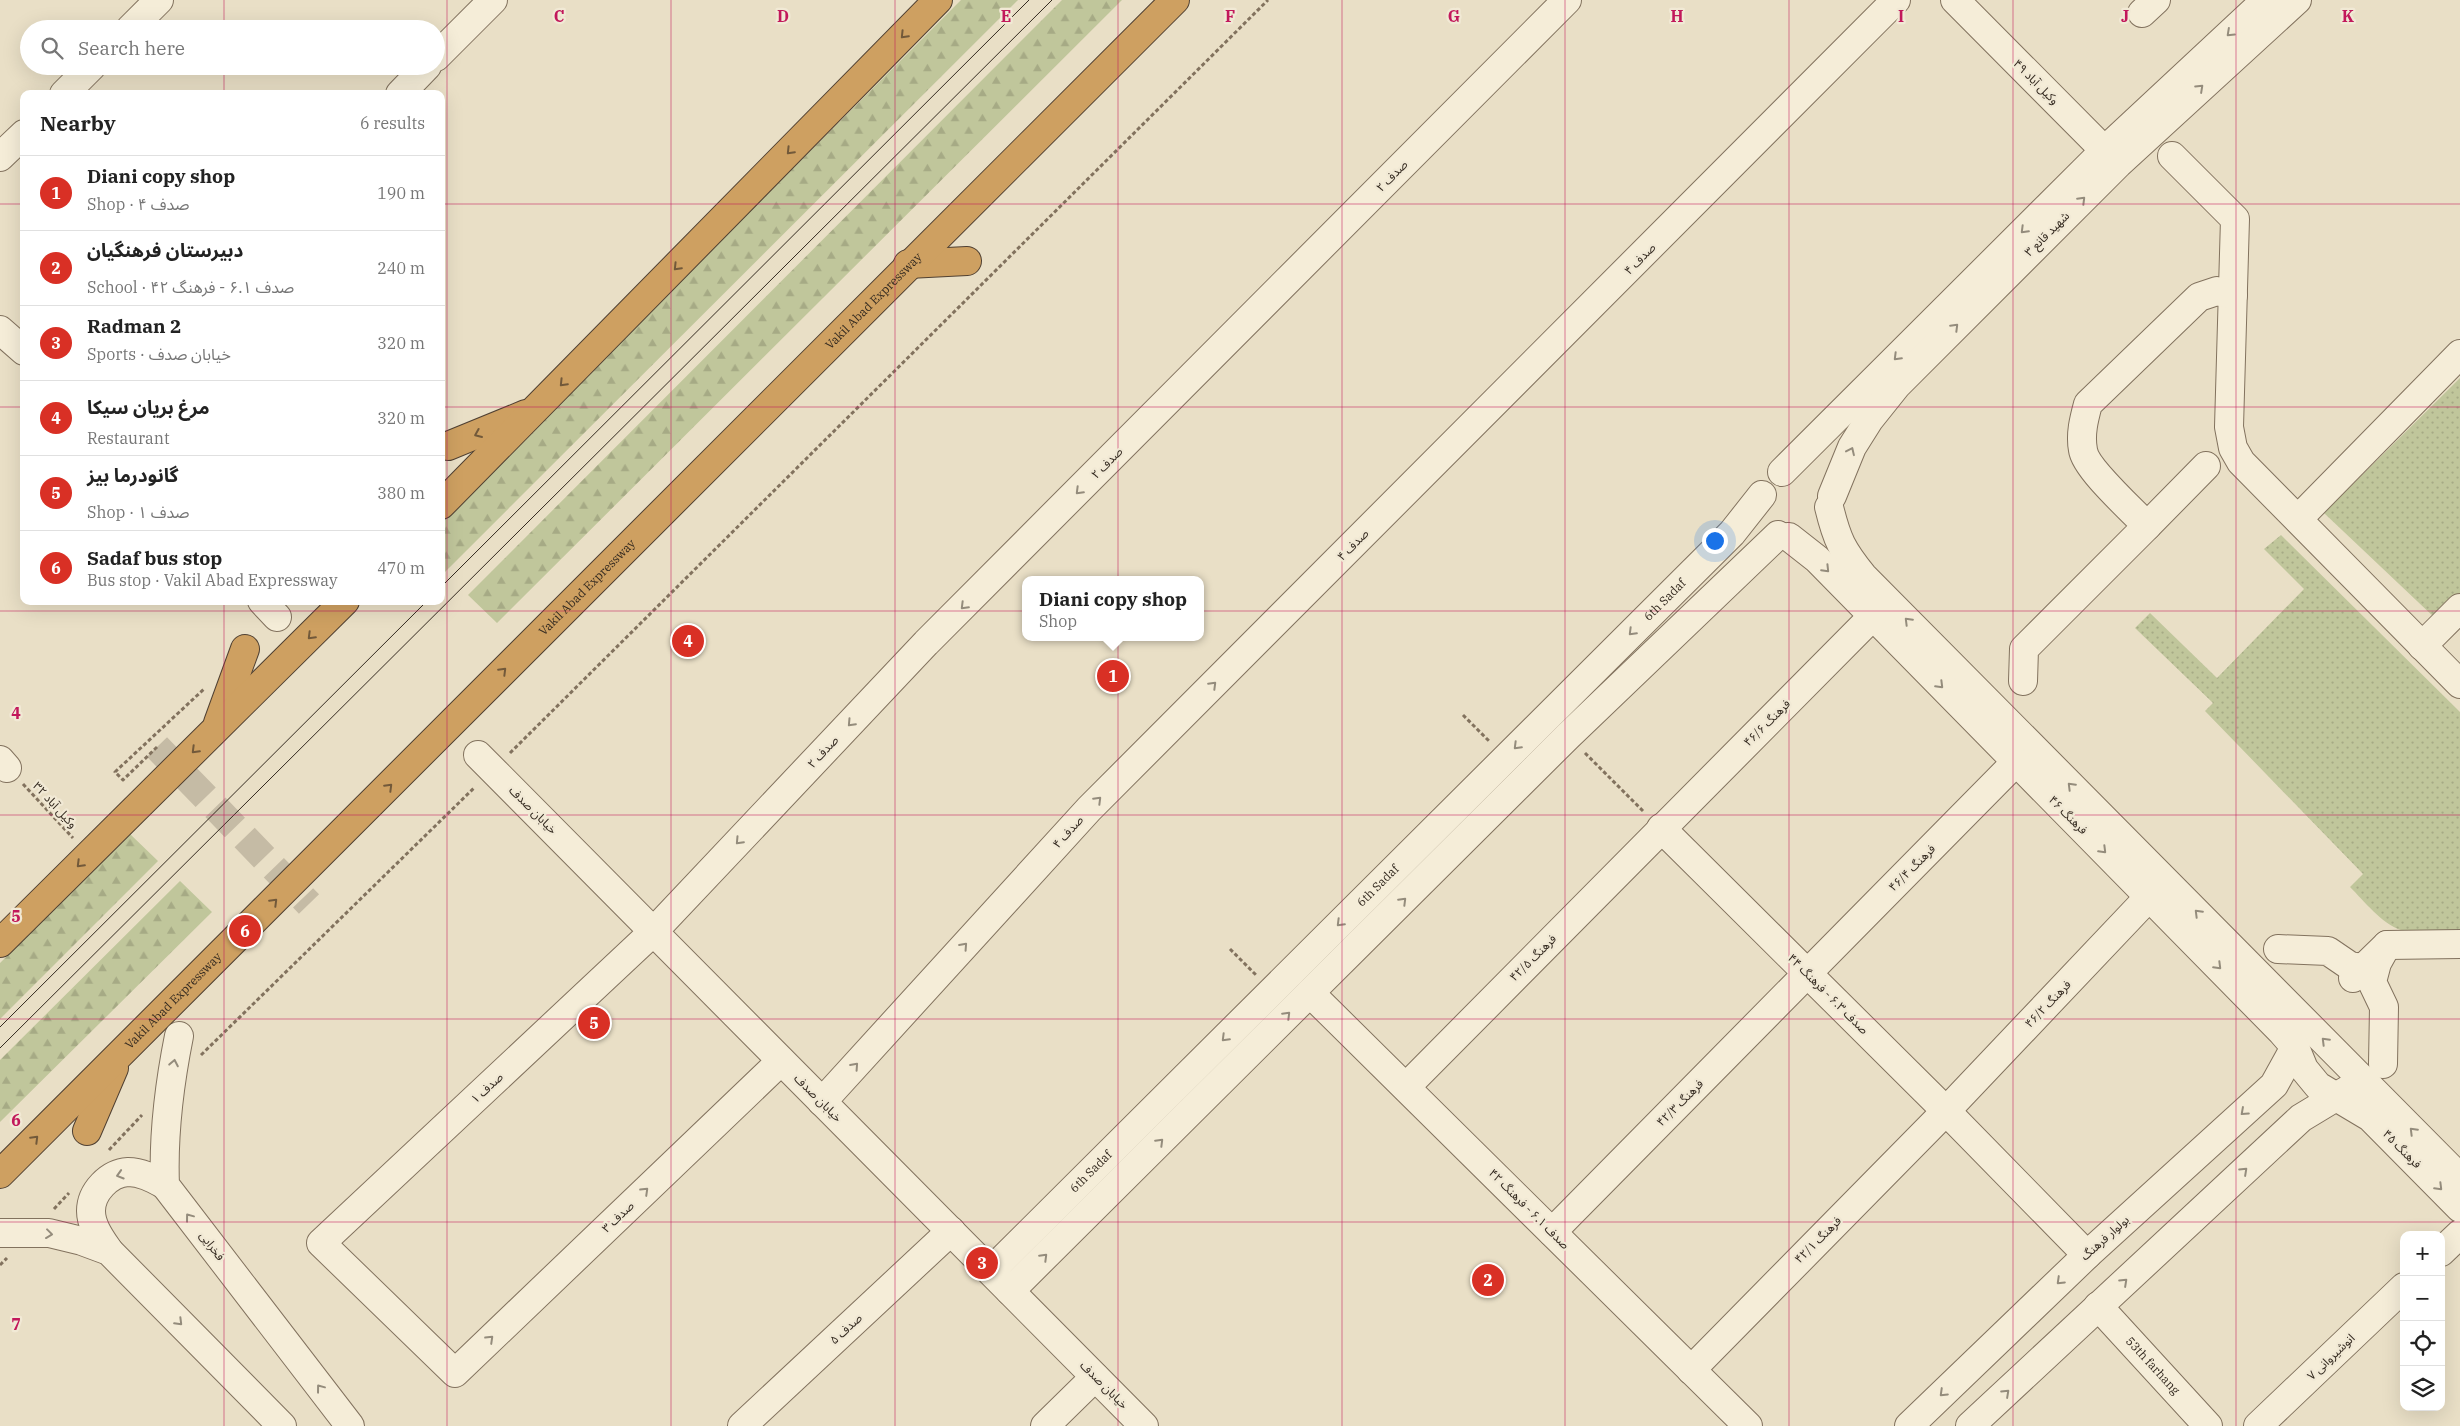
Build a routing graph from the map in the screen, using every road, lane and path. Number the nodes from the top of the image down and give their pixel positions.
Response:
1 (159, 0) edge
2 (493, 0) edge
3 (938, 0) edge
4 (1175, 0) edge
5 (1268, 0) edge
6 (1567, 0) edge
7 (1896, 0) edge
8 (1955, 0) edge
9 (2266, 0) edge
10 (2297, 0) edge
11 (139, 20) edge
12 (445, 48) edge
13 (83, 75) edge
14 (418, 75) edge
15 (68, 90) edge
16 (404, 90) edge
17 (20, 138) edge
18 (2172, 156) dead end
19 (0, 157) edge
20 (2111, 157) junction
21 (967, 261) dead end
22 (908, 264) junction
23 (2233, 295) junction
24 (0, 330) edge
25 (20, 348) edge
26 (2460, 354) edge
27 (539, 408) junction
28 (448, 446) dead end
29 (2206, 466) dead end
30 (1782, 472) junction
31 (1762, 495) junction
32 (445, 501) edge
33 (1831, 502) junction
34 (2298, 520) junction
35 (2147, 526) junction
36 (1784, 536) junction
37 (341, 605) edge
38 (2460, 608) edge
39 (1872, 617) junction
40 (2422, 646) junction
41 (246, 649) dead end
42 (2455, 669) edge
43 (2023, 681) dead end
44 (209, 684) dead end
45 (1464, 715) dead end
46 (215, 731) junction
47 (1568, 736) junction
48 (157, 747) dead end
49 (1506, 758) junction
50 (485, 762) junction
51 (2016, 762) junction
52 (4, 764) edge
53 (1472, 792) junction
54 (1491, 813) junction
55 (1661, 828) junction
56 (89, 855) junction
57 (2149, 897) junction
58 (653, 932) junction
59 (0, 943) edge
60 (2460, 944) edge
61 (2387, 945) junction
62 (1230, 949) dead end
63 (2278, 949) dead end
64 (1808, 974) junction
65 (1272, 991) junction
66 (1310, 993) junction
67 (179, 1036) dead end
68 (2295, 1047) junction
69 (119, 1056) junction
70 (197, 1059) dead end
71 (781, 1061) junction
72 (2371, 1070) junction
73 (2274, 1085) junction
74 (1406, 1087) junction
75 (2338, 1097) junction
76 (822, 1102) junction
77 (1946, 1111) junction
78 (143, 1114) dead end
79 (2301, 1118) junction
80 (87, 1131) dead end
81 (104, 1156) dead end
82 (0, 1174) edge
83 (2460, 1178) edge
84 (165, 1185) junction
85 (71, 1191) dead end
86 (2460, 1208) edge
87 (951, 1232) junction
88 (1552, 1232) junction
89 (32, 1233) junction
90 (0, 1234) edge
91 (2460, 1234) edge
92 (2445, 1248) edge
93 (108, 1251) junction
94 (2087, 1254) junction
95 (0, 1265) edge
96 (990, 1272) junction
97 (1010, 1291) junction
98 (2400, 1291) edge
99 (2098, 1306) junction
100 (1691, 1370) junction
101 (455, 1373) joint
102 (1095, 1377) junction
103 (282, 1426) edge
104 (350, 1426) edge
105 (742, 1426) edge
106 (1045, 1426) edge
107 (1144, 1426) edge
108 (1748, 1426) edge
109 (1909, 1426) edge
110 (1970, 1426) edge
111 (2208, 1426) edge
112 (2258, 1426) edge

1 - 11 street
2 - 12 street
3 -> 27 highway
4 - 22 highway, Vakil Abad Expressway
5 - 50 path
6 -> 58 street, صدف ۲
76 -> 7 street, صدف ۴
8 - 20 street, وکیل آباد ۴۹
9 -> 20 street, شهید قانع ۳
20 -> 10 street, شهید قانع ۳
13 - 15 street
14 - 16 street
17 - 19 street
18 - 23 street
20 -> 30 street, شهید قانع ۳
33 -> 20 street, شهید قانع ۳
21 - 22 highway
69 -> 22 highway, Vakil Abad Expressway
23 - 34 street
23 - 35 street
24 - 25 street
26 - 34 street
27 -> 28 highway
27 - 32 highway
29 - 35 street
30 - 31 street
30 - 33 street
31 - 36 street
31 -> 49 street, 6th Sadaf
33 - 36 street
72 -> 33 street, فرهنگ ۴۶
34 - 40 street
35 - 43 street
36 -> 39 street, فرهنگ ۴۶
36 - 47 street
37 -> 46 highway
38 - 40 street
39 -> 51 street, فرهنگ ۴۶
39 - 55 street, فرهنگ ۴۶/۶
40 - 42 street
41 - 46 highway
44 - 48 path
45 - 49 path
46 -> 56 highway
47 - 54 street
47 - 55 path
49 - 53 street, 6th Sadaf
50 - 58 street, خیابان صدف
50 - 70 path
51 -> 57 street, فرهنگ ۴۶
51 - 64 street, فرهنگ ۴۶/۴
52 - 56 path, وکیل آباد ۳۲
53 - 54 street
53 -> 65 street, 6th Sadaf
66 -> 54 street
55 - 64 street, صدف ۶.۳ - فرهنگ ۴۴
55 - 74 street, فرهنگ ۴۲/۵
56 -> 59 highway
57 -> 68 street, فرهنگ ۴۶
57 - 77 street, فرهنگ ۴۶/۲
58 - 71 street, خیابان صدف
58 - 101 street, صدف ۱
60 - 61 street
61 - 63 street
61 - 72 street
62 - 65 path
64 - 77 street, صدف ۶.۳ - فرهنگ ۴۴
64 - 88 street, فرهنگ ۴۲/۳
65 -> 96 street, 6th Sadaf
66 - 74 street, صدف ۶.۱ - فرهنگ ۴۲
97 -> 66 street
84 -> 67 street
68 - 73 street, بولوار فرهنگ
68 - 75 street, فرهنگ ۴۶
69 - 80 highway
82 -> 69 highway, Vakil Abad Expressway
71 - 76 street, خیابان صدف
101 -> 71 street, صدف ۳
72 - 75 street
83 -> 72 street, فرهنگ ۴۵
73 - 79 street
73 -> 94 street, بولوار فرهنگ
74 - 88 street, صدف ۶.۱ - فرهنگ ۴۲
75 - 79 street
75 -> 86 street, فرهنگ ۴۵
76 - 87 street, خیابان صدف
77 - 94 street, صدف ۶.۳ - فرهنگ ۴۴
77 - 100 street, فرهنگ ۴۲/۱
78 - 81 path
99 -> 79 street
84 -> 93 street
104 -> 84 street, فخرایی
85 - 89 path
87 - 96 street, خیابان صدف
87 - 105 street, صدف ۵
88 - 100 street, صدف ۶.۱ - فرهنگ ۴۲
89 - 90 street
89 -> 93 street
89 - 95 path
91 - 92 street
93 -> 103 street
94 -> 109 street, بولوار فرهنگ
96 - 97 street, خیابان صدف
97 - 102 street, خیابان صدف
98 - 112 street, انوشیروانی ۷
110 -> 99 street
99 - 111 street, 53th farhang
100 - 108 street, صدف ۶.۱ - فرهنگ ۴۲
102 - 106 street
102 - 107 street, خیابان صدف

